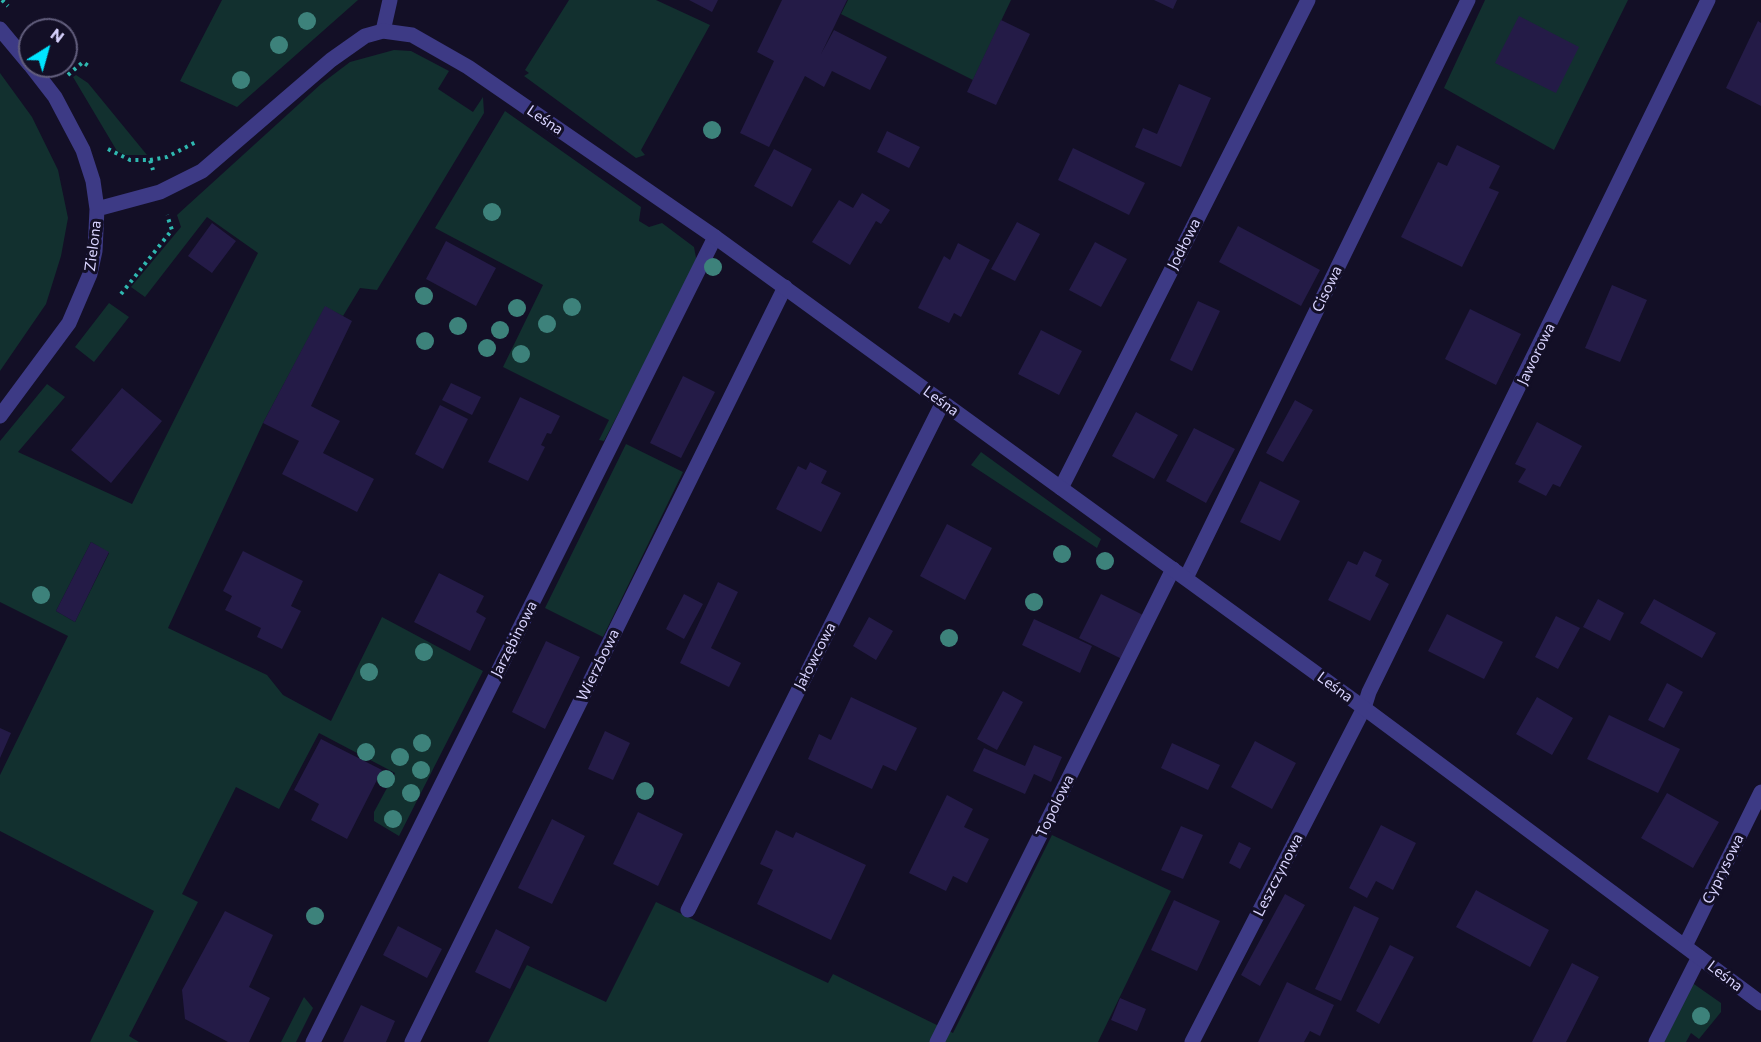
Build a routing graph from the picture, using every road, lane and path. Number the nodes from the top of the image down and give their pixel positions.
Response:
1 (390, 0) edge
2 (1308, 0) edge
3 (1468, 0) edge
4 (1708, 0) edge
5 (0, 29) edge
6 (383, 31) junction
7 (18, 51) edge
8 (78, 66) edge
9 (90, 67) dead end
10 (39, 78) edge
11 (97, 209) junction
12 (715, 237) junction
13 (785, 287) junction
14 (943, 402) junction
15 (0, 416) edge
16 (1060, 488) junction
17 (1173, 569) junction
18 (1186, 578) junction
19 (1364, 708) junction
20 (1761, 792) edge
21 (688, 910) dead end
22 (1685, 946) junction
23 (1699, 957) junction
24 (1761, 1003) edge
25 (313, 1042) edge
26 (412, 1042) edge
27 (937, 1042) edge
28 (1192, 1042) edge
29 (1656, 1042) edge

1 - 6 street
2 - 16 street, Jodłowa
3 - 18 street, Cisowa
4 - 19 street, Jaworowa
5 - 7 street, Zielona
6 - 11 street
6 - 12 street, Leśna
8 - 9 path
10 - 11 street, Zielona
11 - 15 street, Zielona
12 - 13 street, Leśna
12 - 25 street, Jarzębinowa
13 - 14 street, Leśna
13 - 26 street, Wierzbowa
14 - 16 street, Leśna
14 - 21 street, Jałowcowa
16 - 17 street, Leśna
17 - 18 street, Leśna
17 - 27 street, Topolowa
18 - 19 street, Leśna
19 - 22 street, Leśna
19 - 28 street, Leszczynowa
20 - 22 street, Cyprysowa
22 - 23 street, Leśna
23 - 24 street, Leśna
23 - 29 street

